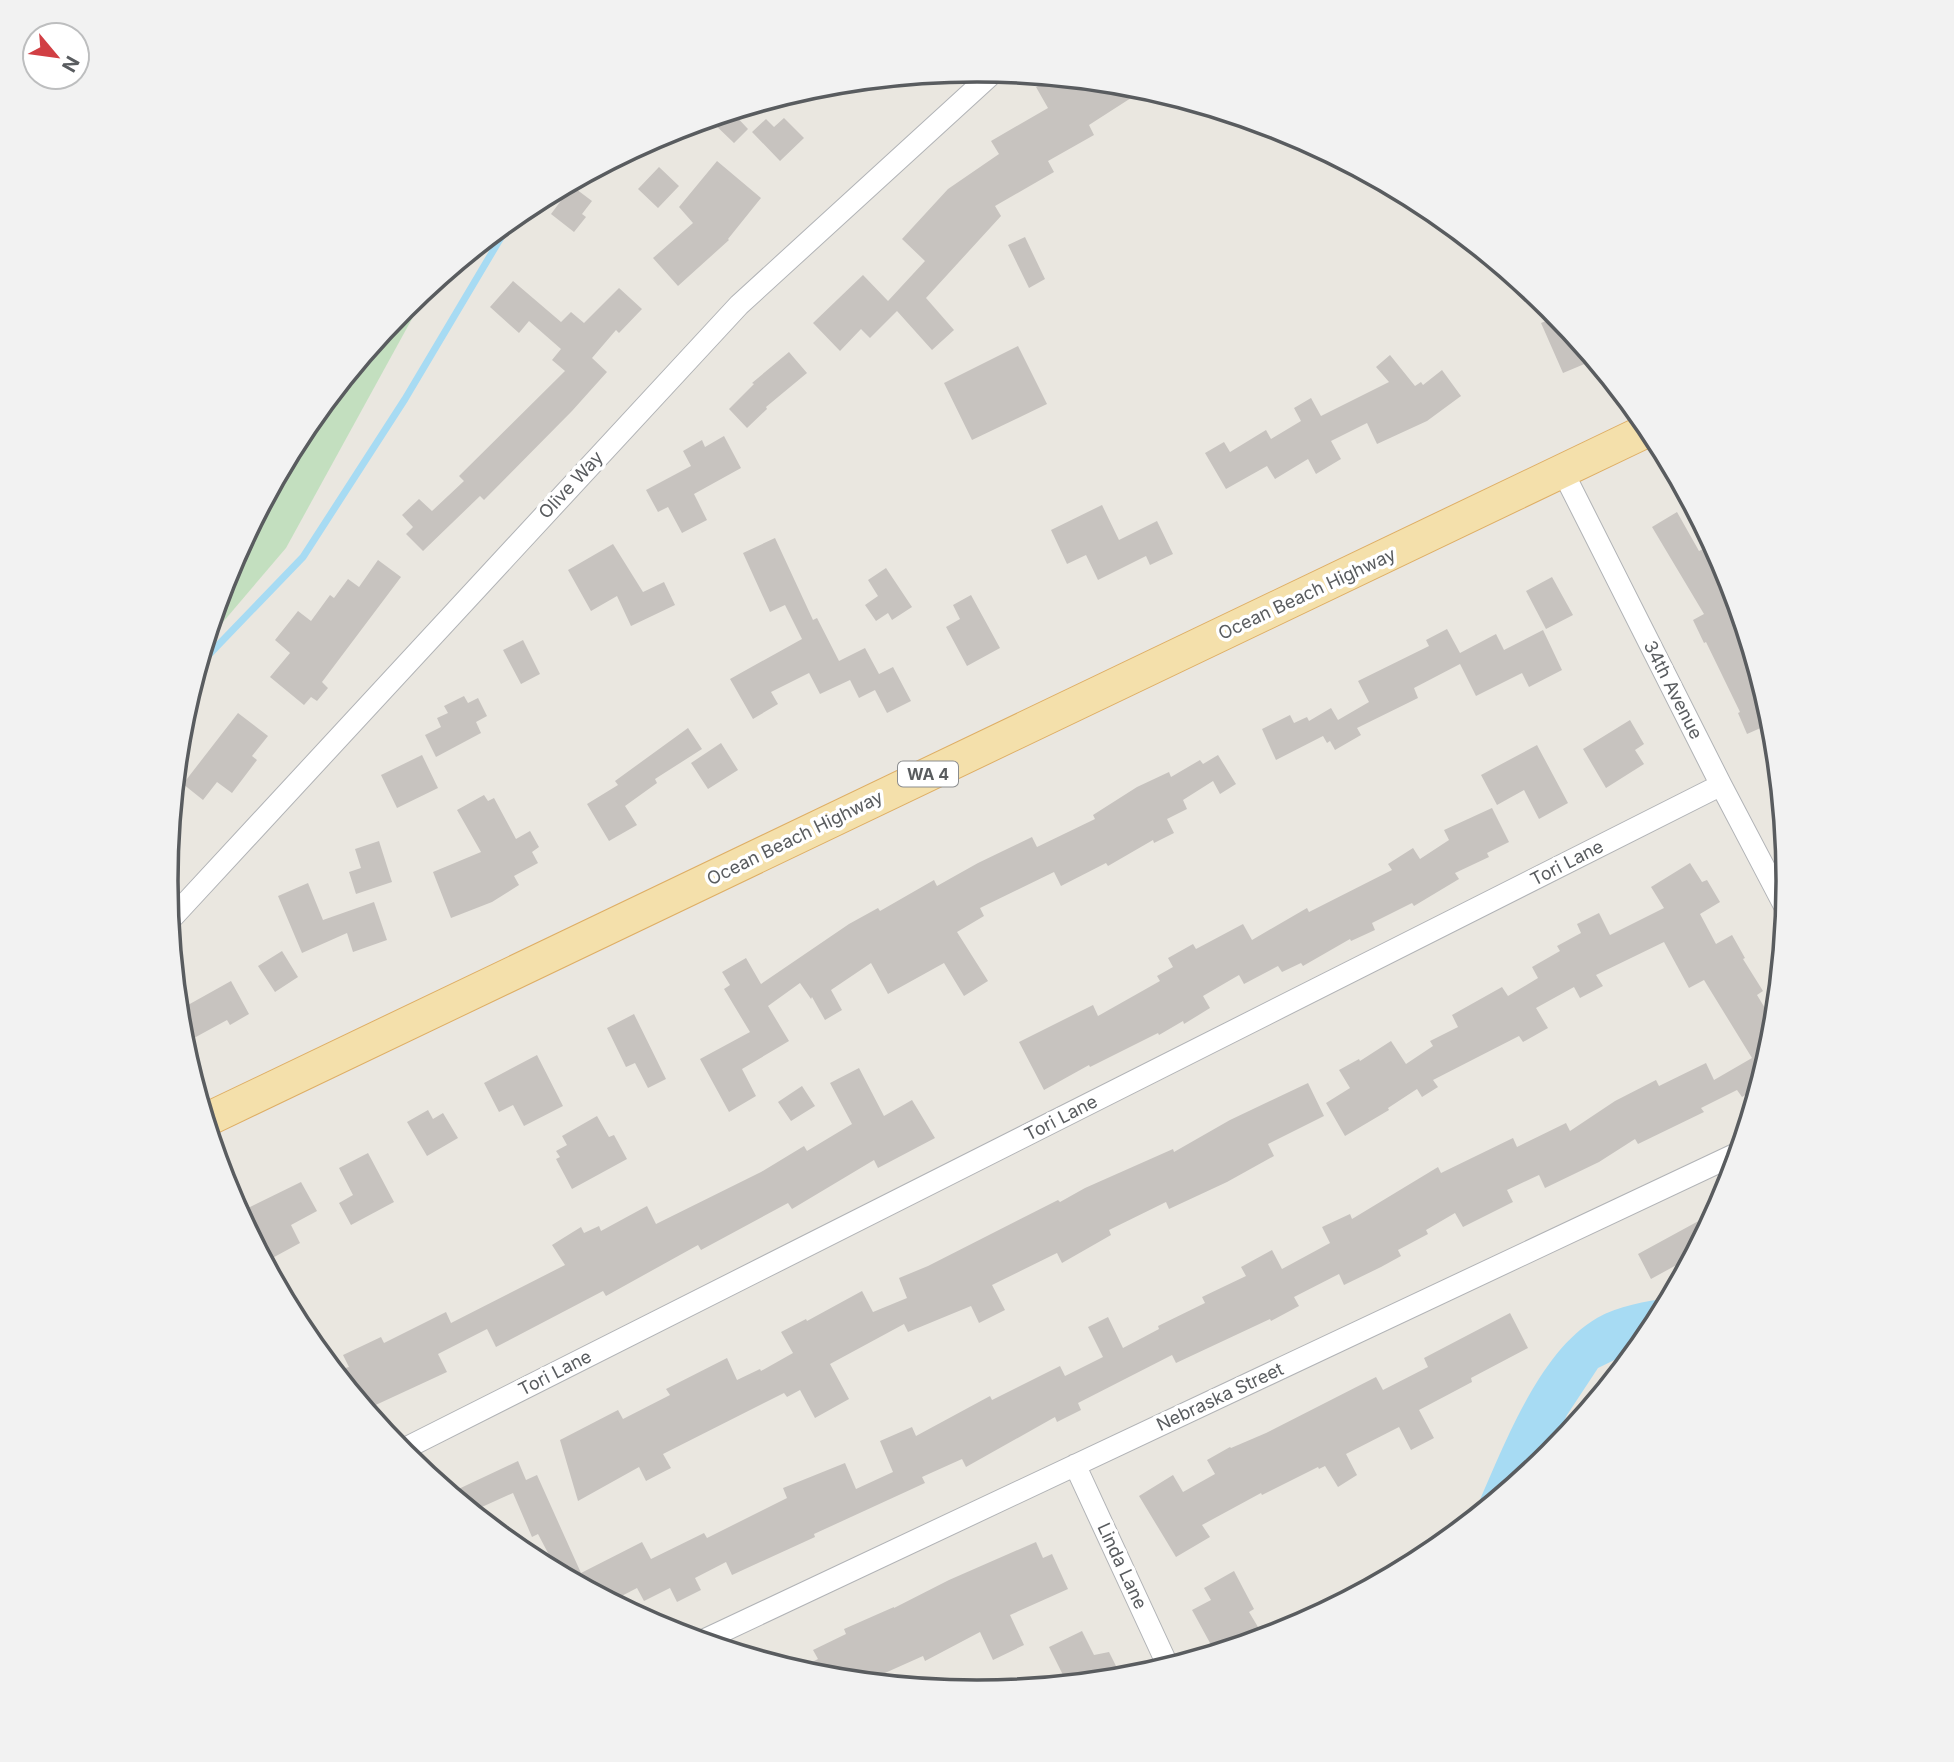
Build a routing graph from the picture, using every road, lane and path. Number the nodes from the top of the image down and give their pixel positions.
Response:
1 (983, 82) edge
2 (1639, 434) edge
3 (1563, 472) junction
4 (1721, 785) junction
5 (1776, 886) edge
6 (179, 910) edge
7 (214, 1116) edge
8 (1725, 1159) edge
9 (412, 1446) edge
10 (1075, 1465) junction
11 (715, 1635) edge
12 (1164, 1657) edge

1 - 6 street, Olive Way
2 - 3 main road, Ocean Beach Highway / WA 4
3 - 4 street, 34th Avenue
3 - 7 main road, Ocean Beach Highway / WA 4
4 - 5 street, 34th Avenue
4 - 9 street, Tori Lane
8 - 10 street, Nebraska Street
10 - 11 street, Nebraska Street
10 - 12 street, Linda Lane

